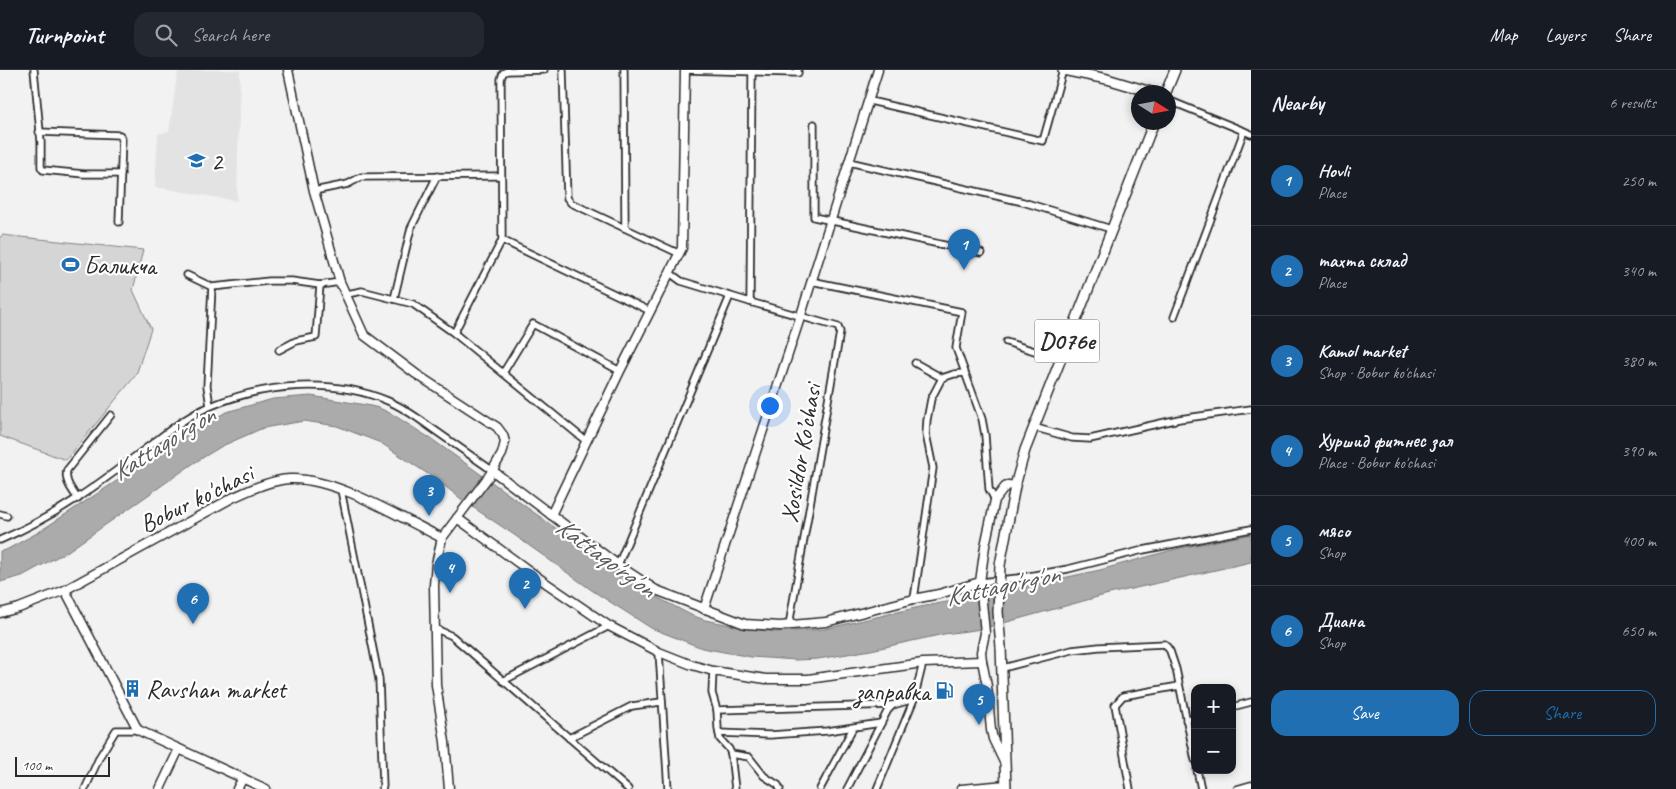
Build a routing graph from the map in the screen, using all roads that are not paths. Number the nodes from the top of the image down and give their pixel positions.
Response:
1 (34, 70) edge
2 (288, 70) edge
3 (544, 70) edge
4 (563, 70) edge
5 (624, 70) edge
6 (685, 70) edge
7 (798, 70) edge
8 (878, 70) edge
9 (1063, 70) edge
10 (1175, 70) edge
11 (752, 72) junction
12 (1169, 85) edge
13 (1131, 86) edge
14 (870, 101) junction
15 (1176, 103) edge
16 (814, 124) dead end
17 (1151, 130) edge
18 (1244, 131) junction
19 (39, 132) junction
20 (1251, 134) edge
21 (849, 162) junction
22 (120, 174) junction
23 (436, 176) junction
24 (501, 176) junction
25 (314, 191) junction
26 (830, 219) junction
27 (119, 222) dead end
28 (625, 228) junction
29 (1111, 229) junction
30 (502, 240) junction
31 (981, 253) dead end
32 (680, 254) junction
33 (670, 273) junction
34 (188, 274) dead end
35 (811, 281) junction
36 (340, 282) junction
37 (320, 284) junction
38 (212, 287) junction
39 (347, 294) junction
40 (730, 296) junction
41 (394, 299) junction
42 (750, 302) junction
43 (650, 311) junction
44 (801, 316) junction
45 (1174, 316) dead end
46 (454, 333) junction
47 (1006, 342) dead end
48 (279, 350) dead end
49 (1060, 359) junction
50 (915, 363) dead end
51 (620, 371) junction
52 (503, 373) junction
53 (964, 373) junction
54 (942, 378) junction
55 (210, 406) junction
56 (1251, 408) edge
57 (111, 415) dead end
58 (1033, 427) junction
59 (586, 441) junction
60 (491, 473) junction
61 (1015, 486) junction
62 (342, 490) junction
63 (78, 499) junction
64 (995, 500) junction
65 (0, 514) edge
66 (550, 515) junction
67 (7, 516) dead end
68 (457, 518) junction
69 (1251, 528) edge
70 (442, 538) junction
71 (0, 540) edge
72 (618, 565) junction
73 (981, 585) junction
74 (66, 590) junction
75 (914, 598) junction
76 (704, 608) junction
77 (0, 613) edge
78 (789, 625) junction
79 (609, 626) junction
80 (434, 628) junction
81 (659, 652) junction
82 (982, 661) junction
83 (923, 663) junction
84 (1003, 668) junction
85 (713, 671) junction
86 (503, 681) junction
87 (1179, 686) junction
88 (914, 699) junction
89 (661, 702) junction
90 (1251, 702) edge
91 (893, 705) junction
92 (1236, 706) edge
93 (717, 710) junction
94 (1191, 718) edge
95 (1186, 720) junction
96 (881, 724) junction
97 (852, 728) junction
98 (138, 730) junction
99 (719, 733) junction
100 (569, 738) junction
101 (1191, 742) edge
102 (178, 748) junction
103 (731, 754) junction
104 (1006, 766) junction
105 (1198, 774) edge
106 (243, 778) junction
107 (1251, 785) edge
108 (1006, 787) edge
109 (85, 789) edge
110 (160, 789) edge
111 (237, 789) edge
112 (266, 789) edge
113 (382, 789) edge
114 (449, 789) edge
115 (628, 789) edge
116 (668, 789) edge
117 (735, 789) edge
118 (780, 789) edge
119 (820, 789) edge
120 (847, 789) edge
121 (876, 789) edge
122 (961, 789) edge
123 (1130, 789) edge
124 (1201, 789) edge
125 (1237, 789) edge

1 - 19 street
2 - 25 street
3 - 24 street
4 - 28 street
5 - 28 street
6 - 11 street
6 - 32 street
7 - 11 street
8 - 14 street
9 - 13 main road
9 - 14 street
10 - 12 main road
11 - 42 street
14 - 21 street
15 - 18 street
16 - 26 street
17 - 29 main road, D076e
18 - 20 street
18 - 45 street
19 - 22 street
19 - 22 street
21 - 26 street
21 - 29 street
22 - 27 street
23 - 24 street
23 - 25 street
23 - 41 street
24 - 30 street
25 - 36 street
26 - 31 street
26 - 35 street
28 - 32 street
29 - 49 main road, D076e
30 - 43 street
30 - 46 street
32 - 33 street
33 - 40 street
33 - 43 street
34 - 38 street
35 - 44 street
35 - 53 street
36 - 37 street
36 - 39 street
37 - 38 street
37 - 48 street
38 - 55 street
39 - 41 street
39 - 60 street
40 - 42 street
40 - 72 street
41 - 46 street
42 - 44 street
43 - 51 street
44 - 76 street
44 - 78 street, Xosildor Ko’chasi
46 - 52 street
47 - 49 street
49 - 58 main road, D076e
50 - 54 street
51 - 52 street
51 - 59 street
52 - 59 street
53 - 54 street
53 - 64 street
54 - 75 street
55 - 60 street
55 - 63 street
56 - 58 street
57 - 63 street
58 - 61 main road, D076e
59 - 66 street
60 - 66 street
60 - 68 street
61 - 64 street
61 - 84 main road, D076e, bridge
62 - 70 street, Bobur ko'chasi
62 - 74 street, Bobur ko'chasi
62 - 113 street
63 - 71 street
64 - 73 street
65 - 67 street
66 - 72 street
68 - 70 street
68 - 79 street
69 - 73 street
70 - 80 street
72 - 76 street
73 - 75 street
73 - 82 street
74 - 77 street, Bobur ko'chasi
74 - 98 street
75 - 78 street
76 - 78 street
79 - 81 street
79 - 86 street
80 - 86 street
80 - 114 street
81 - 85 street
81 - 89 street
82 - 83 street
82 - 104 street
83 - 85 street
83 - 88 street
84 - 87 street
84 - 104 main road, D076e
85 - 93 street
86 - 100 street
87 - 95 street
87 - 123 street
88 - 91 street
88 - 121 street
89 - 100 street
89 - 116 street
90 - 92 street
91 - 93 street
91 - 96 street
93 - 99 street
94 - 95 street
95 - 101 street
96 - 97 street
96 - 120 street
97 - 99 street
97 - 119 street
98 - 102 street
98 - 109 street
99 - 103 street
100 - 115 street
102 - 106 street
102 - 110 street
103 - 117 street
103 - 118 street
104 - 108 main road, D076e
105 - 124 street
106 - 111 street
106 - 112 street
107 - 125 street
108 - 122 street

